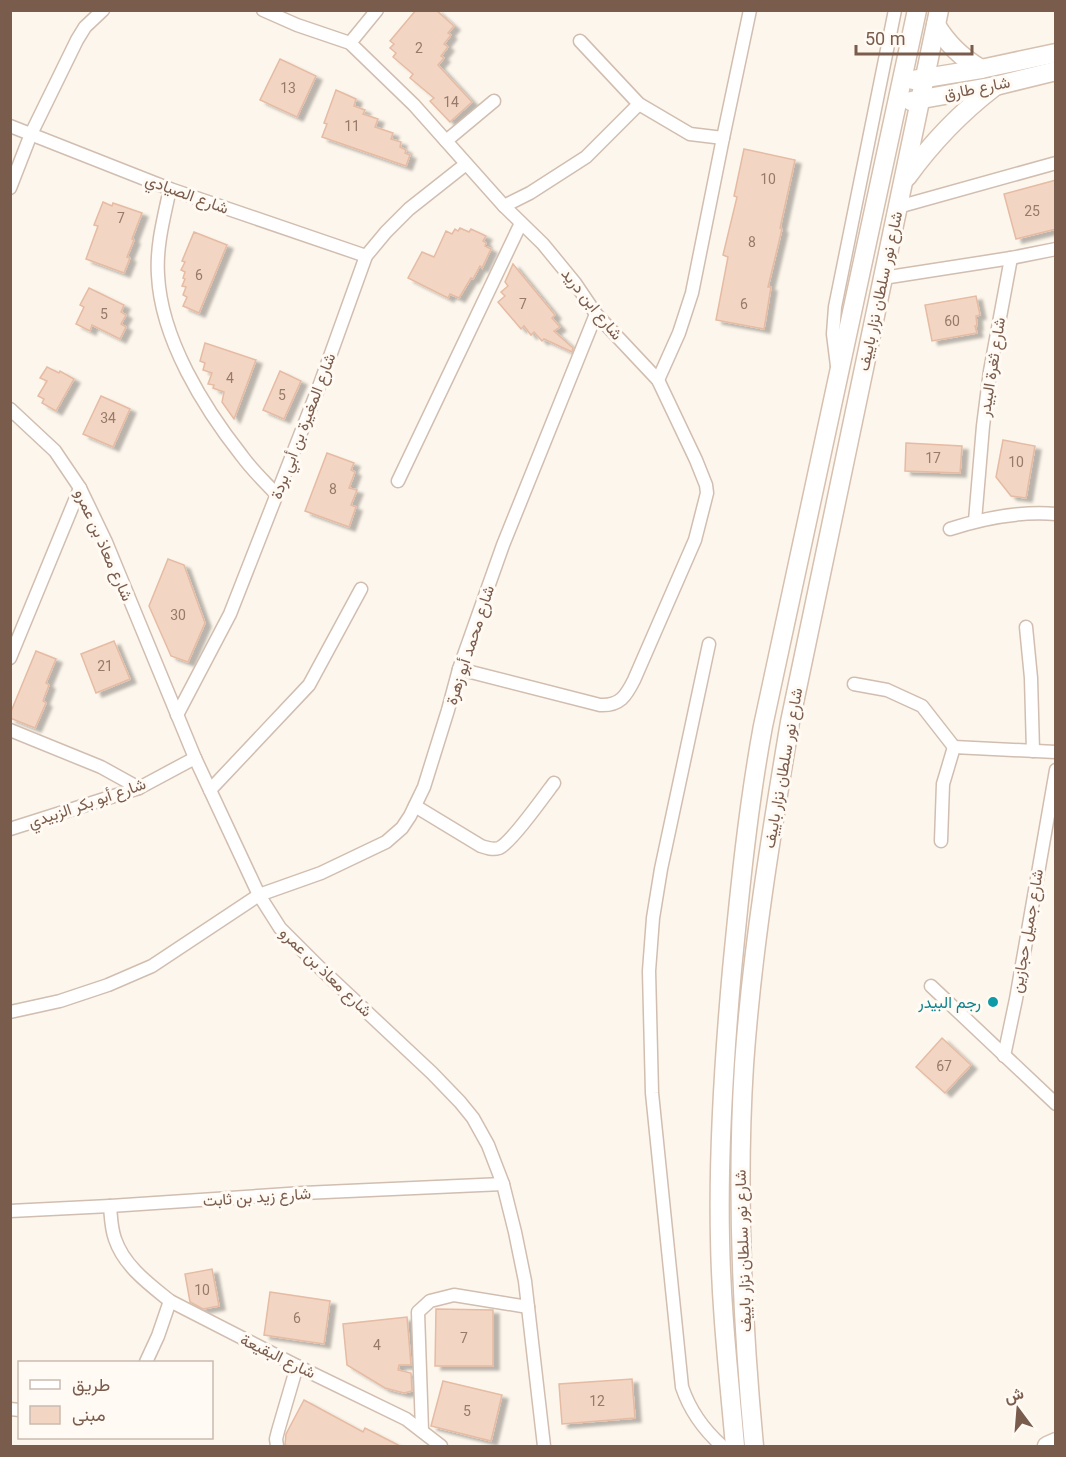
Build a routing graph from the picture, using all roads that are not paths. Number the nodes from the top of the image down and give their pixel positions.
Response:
1 (103, 10) edge
2 (263, 10) edge
3 (377, 10) edge
4 (750, 10) edge
5 (895, 10) edge
6 (917, 10) edge
7 (938, 18) edge
8 (580, 41) dead end
9 (350, 43) junction
10 (1056, 53) edge
11 (981, 69) junction
12 (1056, 71) edge
13 (924, 78) junction
14 (902, 82) junction
15 (995, 86) junction
16 (920, 99) junction
17 (494, 101) dead end
18 (897, 103) junction
19 (639, 104) junction
20 (10, 126) edge
21 (31, 134) junction
22 (723, 138) junction
23 (447, 141) junction
24 (466, 164) junction
25 (1056, 164) edge
26 (904, 181) junction
27 (10, 188) edge
28 (170, 189) junction
29 (504, 206) junction
30 (898, 207) junction
31 (521, 223) junction
32 (1056, 249) edge
33 (366, 256) junction
34 (1011, 258) junction
35 (883, 278) junction
36 (596, 314) junction
37 (839, 375) junction
38 (658, 380) junction
39 (10, 409) edge
40 (398, 481) dead end
41 (80, 488) junction
42 (276, 494) junction
43 (1056, 514) edge
44 (975, 521) junction
45 (950, 529) dead end
46 (361, 589) dead end
47 (1026, 627) dead end
48 (710, 644) dead end
49 (10, 658) edge
50 (459, 669) junction
51 (854, 684) dead end
52 (177, 715) junction
53 (10, 730) edge
54 (954, 747) junction
55 (1033, 751) junction
56 (1056, 752) edge
57 (195, 758) junction
58 (1056, 770) edge
59 (554, 783) dead end
60 (139, 788) junction
61 (210, 790) junction
62 (415, 806) junction
63 (10, 829) edge
64 (941, 841) dead end
65 (259, 895) junction
66 (931, 986) dead end
67 (10, 1012) edge
68 (1004, 1056) junction
69 (1056, 1104) edge
70 (503, 1184) junction
71 (110, 1206) junction
72 (10, 1211) edge
73 (170, 1301) junction
74 (528, 1307) junction
75 (146, 1361) edge
76 (297, 1366) junction
77 (422, 1431) junction
78 (1056, 1442) edge
79 (277, 1446) edge
80 (441, 1446) edge
81 (544, 1446) edge
82 (722, 1446) edge
83 (735, 1446) edge
84 (754, 1446) edge
85 (1047, 1446) edge

1 - 21 street
2 - 9 street, شارع ابن دريد
3 - 9 street
4 - 22 street
5 - 37 street
6 - 14 main road, شارع نور سلطان نزار باييف
7 - 11 main road
7 - 13 main road, شارع نور سلطان نزار باييف
8 - 19 street
9 - 23 street, شارع ابن دريد
10 - 11 main road, شارع طارق
11 - 13 main road, شارع طارق
12 - 15 main road, شارع طارق
13 - 14 main road, شارع طارق
13 - 16 main road, شارع نور سلطان نزار باييف
14 - 18 main road, شارع نور سلطان نزار باييف
15 - 16 main road, شارع طارق
15 - 26 main road
16 - 18 main road, شارع طارق
16 - 26 main road, شارع نور سلطان نزار باييف
17 - 23 street
18 - 37 main road, شارع نور سلطان نزار باييف
19 - 22 street
19 - 29 street
20 - 21 street, شارع الصيادي
21 - 27 street
21 - 28 street, شارع الصيادي
22 - 38 street
23 - 24 street, شارع ابن دريد
24 - 29 street, شارع ابن دريد
24 - 33 street, شارع المغيرة بن أبي بردة
25 - 30 street
26 - 30 main road, شارع نور سلطان نزار باييف
28 - 33 street, شارع الصيادي
28 - 42 street
29 - 31 street, شارع ابن دريد
30 - 35 main road, شارع نور سلطان نزار باييف
31 - 36 street, شارع ابن دريد
31 - 40 street
32 - 34 street
33 - 42 street, شارع المغيرة بن أبي بردة
34 - 35 street
34 - 44 street, شارع ثغرة البيدر
35 - 84 main road, شارع نور سلطان نزار باييف
36 - 38 street, شارع ابن دريد
36 - 50 street, شارع محمد أبو زهرة
37 - 83 main road, شارع نور سلطان نزار باييف
38 - 50 street, شارع ابن دريد
39 - 41 street, شارع معاذ بن عمرو
41 - 49 street
41 - 52 street, شارع معاذ بن عمرو
42 - 52 street, شارع المغيرة بن أبي بردة
43 - 44 street
44 - 45 street
46 - 61 street
47 - 55 street
48 - 82 street
50 - 62 street, شارع محمد أبو زهرة
51 - 54 street
52 - 57 street, شارع معاذ بن عمرو
53 - 60 street
54 - 55 street
54 - 64 street
55 - 56 street
57 - 60 street, شارع أبو بكر الزبيدي
57 - 61 street, شارع معاذ بن عمرو
58 - 68 street, شارع جميل حجازين
59 - 62 street
60 - 63 street, شارع أبو بكر الزبيدي
61 - 65 street, شارع معاذ بن عمرو
62 - 65 street, شارع محمد أبو زهرة
65 - 67 street, شارع محمد أبو زهرة
65 - 70 street, شارع معاذ بن عمرو
66 - 68 street
68 - 69 street
70 - 71 street, شارع زيد بن ثابت
70 - 74 street, شارع معاذ بن عمرو
71 - 72 street, شارع زيد بن ثابت
71 - 73 street, شارع البقيعة
73 - 75 street
73 - 76 street, شارع البقيعة
74 - 77 street
74 - 81 street, شارع معاذ بن عمرو
76 - 77 street, شارع البقيعة
76 - 79 street
77 - 80 street, شارع البقيعة
78 - 85 main road

